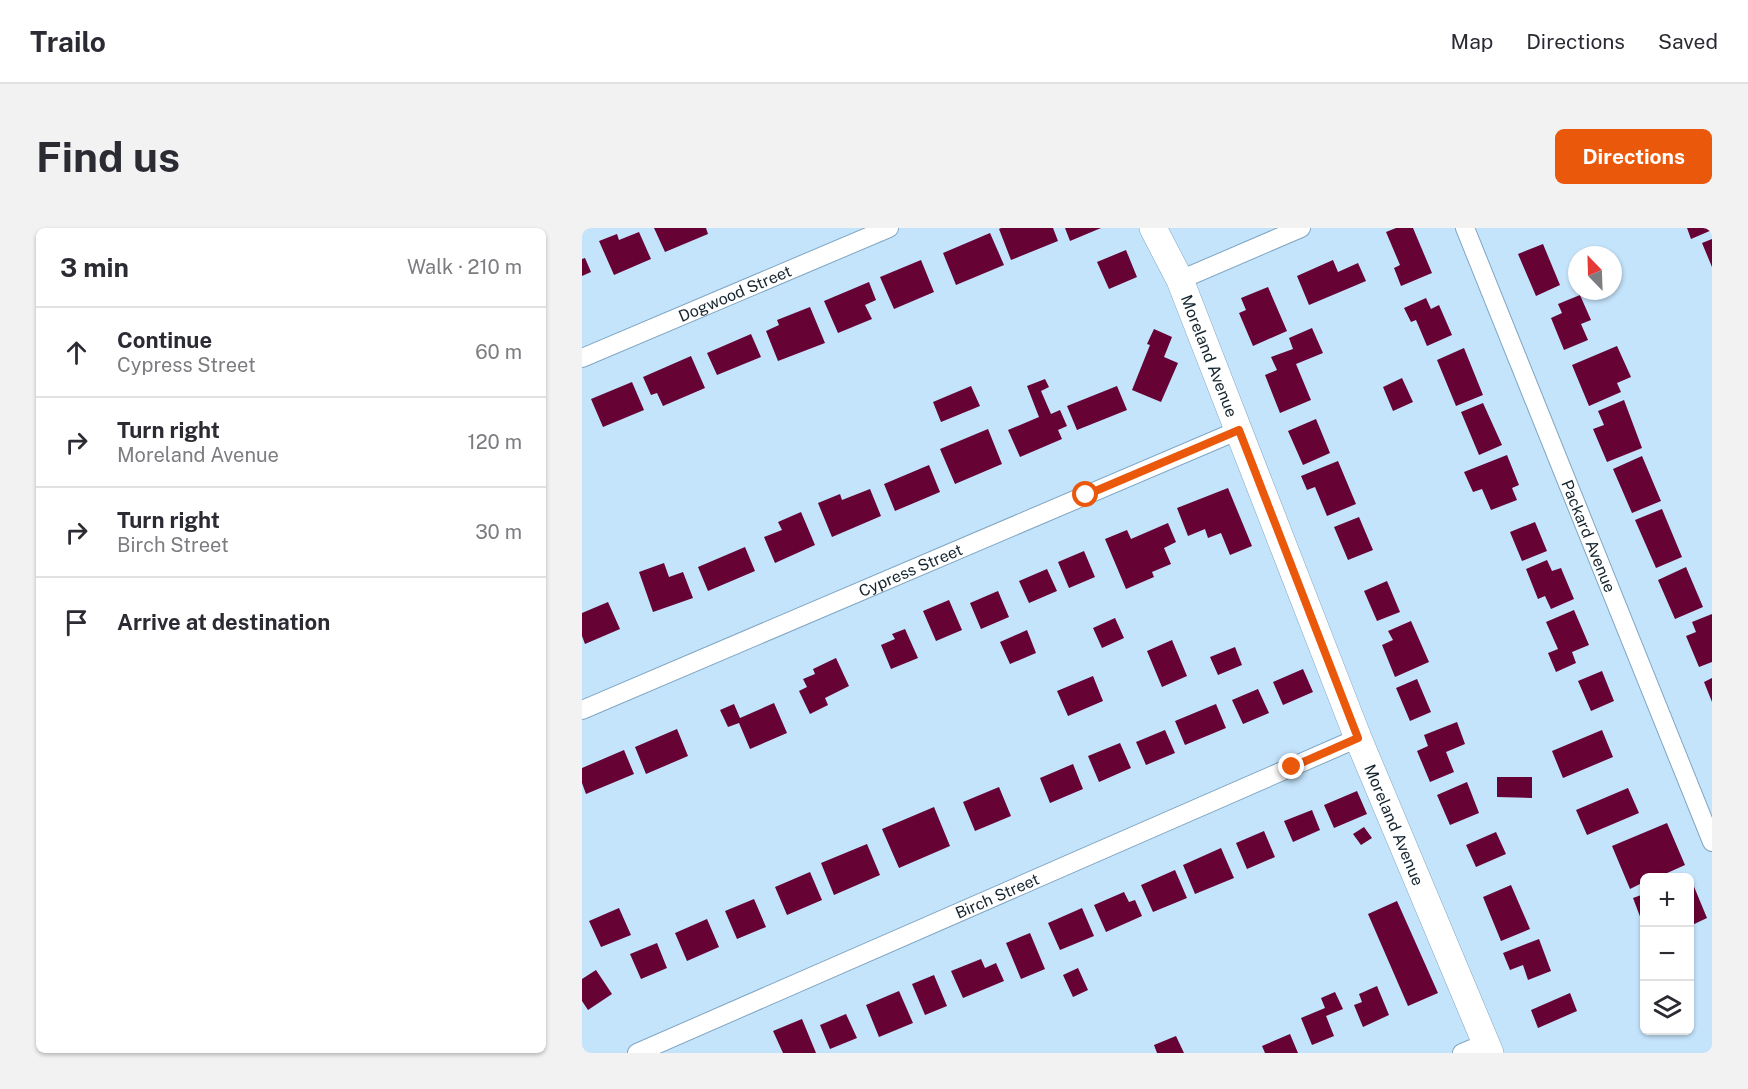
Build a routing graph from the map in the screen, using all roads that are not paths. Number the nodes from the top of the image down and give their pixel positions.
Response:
1 (889, 228) edge
2 (1153, 228) edge
3 (1301, 228) edge
4 (1465, 228) edge
5 (1180, 280) junction
6 (582, 358) edge
7 (1239, 430) junction
8 (582, 711) edge
9 (1358, 738) junction
10 (1712, 842) edge
11 (1480, 1050) edge
12 (637, 1053) edge

1 - 6 street, Dogwood Street
2 - 5 street, Moreland Avenue
3 - 5 street
4 - 10 street, Packard Avenue
5 - 7 street, Moreland Avenue
7 - 8 street, Cypress Street
7 - 9 street, Moreland Avenue
9 - 11 street, Moreland Avenue
9 - 12 street, Birch Street

